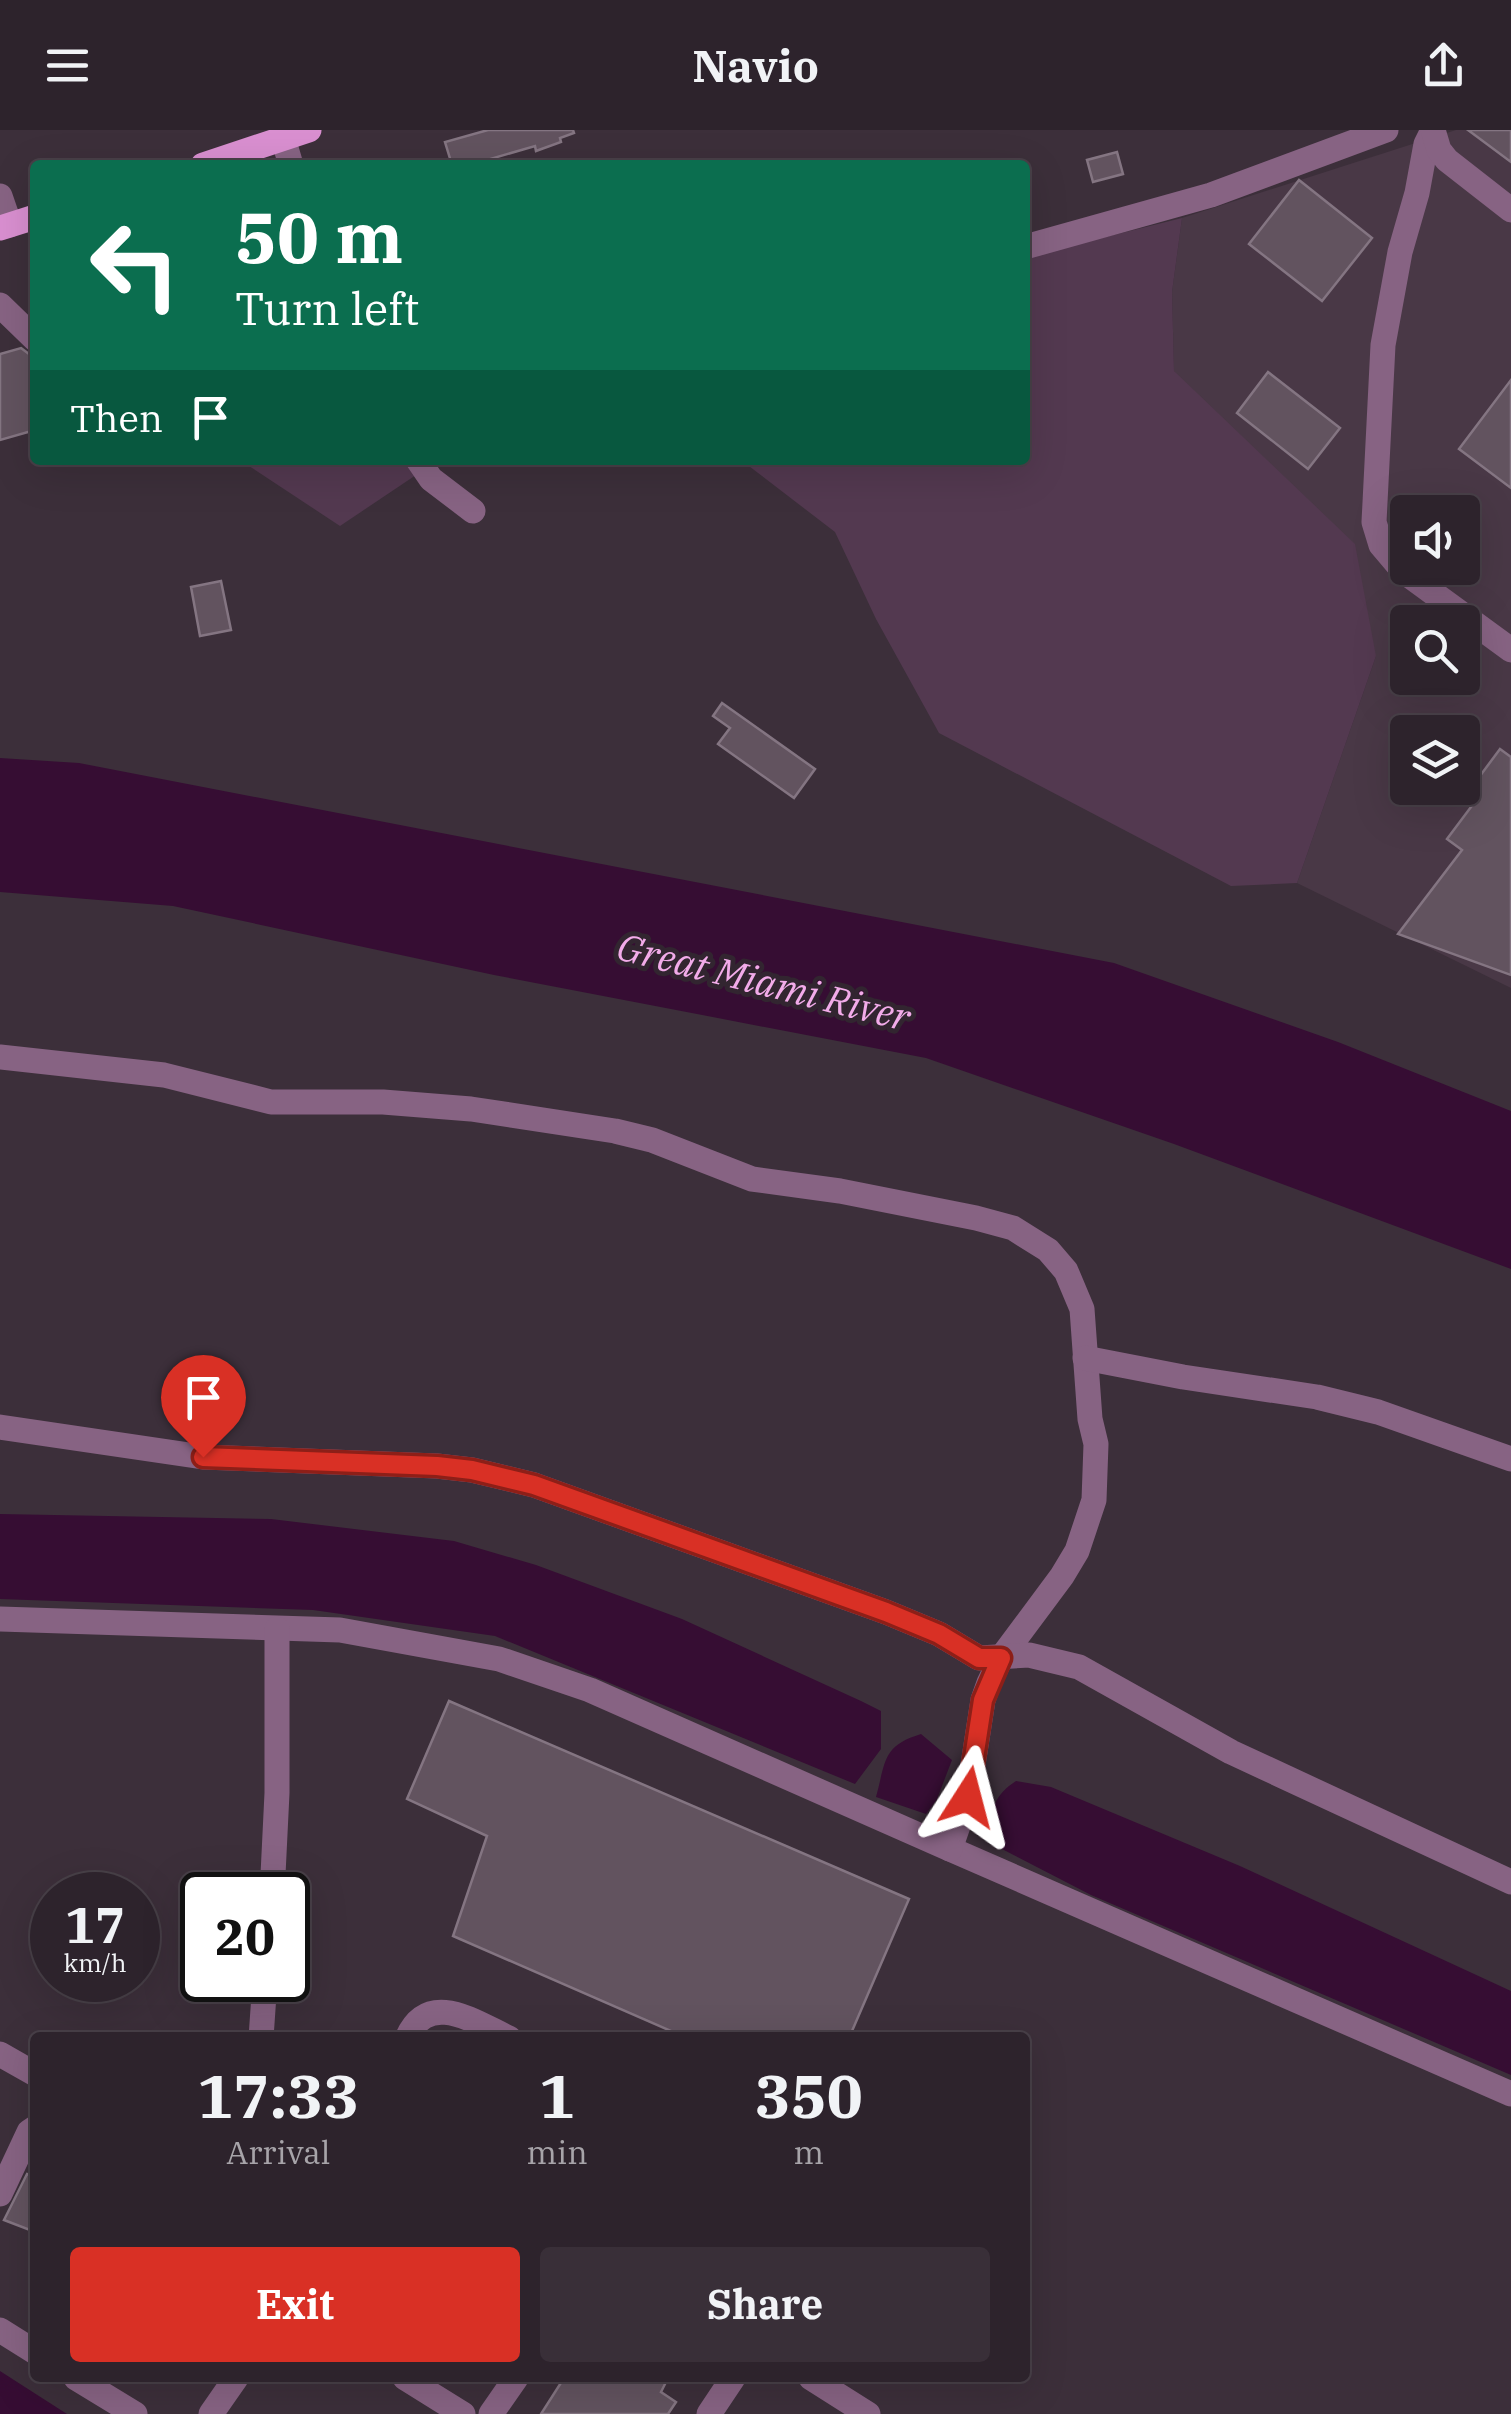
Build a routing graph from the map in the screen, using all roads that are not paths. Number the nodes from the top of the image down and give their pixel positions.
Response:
1 (309, 130) edge
2 (1386, 130) edge
3 (1433, 130) edge
4 (283, 138) junction
5 (217, 160) edge
6 (290, 160) edge
7 (0, 196) edge
8 (1511, 210) edge
9 (15, 224) edge
10 (1030, 246) edge
11 (0, 306) edge
12 (30, 334) edge
13 (421, 465) edge
14 (473, 511) dead end
15 (1511, 650) edge
16 (0, 1057) edge
17 (1085, 1358) junction
18 (0, 1427) edge
19 (1511, 1459) edge
20 (0, 1619) edge
21 (278, 1630) junction
22 (1001, 1658) junction
23 (950, 1849) junction
24 (273, 1872) edge
25 (1511, 1882) edge
26 (263, 2002) edge
27 (261, 2032) edge
28 (409, 2032) edge
29 (496, 2032) edge
30 (0, 2054) edge
31 (30, 2071) edge
32 (1511, 2094) edge
33 (30, 2131) edge
34 (0, 2194) edge
35 (0, 2330) edge
36 (30, 2349) edge
37 (83, 2382) edge
38 (233, 2382) edge
39 (412, 2382) edge
40 (513, 2382) edge
41 (730, 2382) edge
42 (826, 2382) edge
43 (864, 2413) edge
44 (135, 2414) edge
45 (211, 2414) edge
46 (463, 2414) edge
47 (492, 2414) edge
48 (709, 2414) edge

1 - 4 main road
2 - 10 street
3 - 8 street
3 - 15 street
4 - 5 main road
4 - 6 street
7 - 9 street
11 - 12 street
13 - 14 street
16 - 17 street
17 - 19 street
17 - 22 street
18 - 22 street
20 - 21 street
21 - 23 street
21 - 24 street
22 - 23 street
22 - 25 street
23 - 32 street
26 - 27 street
28 - 29 street
30 - 31 street
33 - 34 street
35 - 36 street
37 - 44 street
38 - 45 street
39 - 46 street
40 - 47 street
41 - 48 street
42 - 43 street

